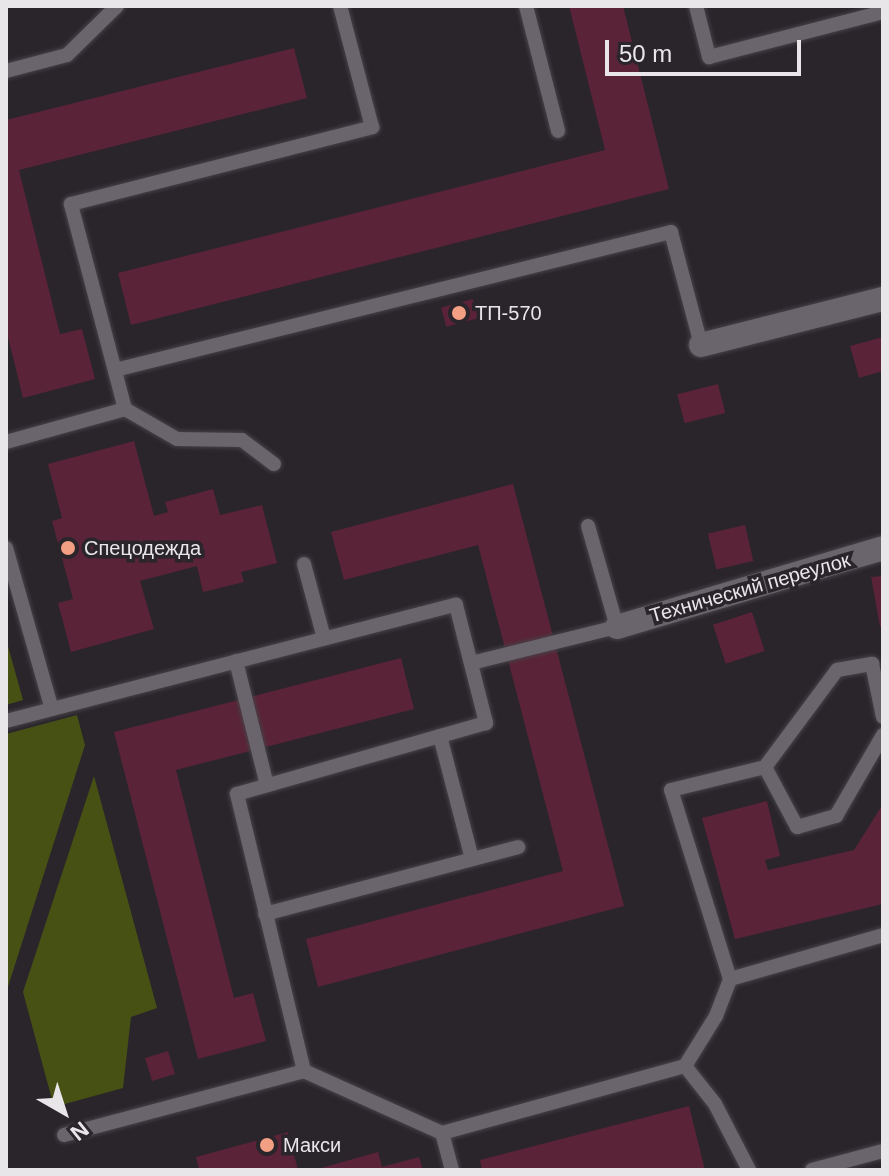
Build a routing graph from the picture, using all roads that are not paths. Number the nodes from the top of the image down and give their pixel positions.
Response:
1 (117, 6) edge
2 (340, 6) edge
3 (526, 6) edge
4 (696, 6) edge
5 (883, 12) edge
6 (6, 71) edge
7 (558, 131) dead end
8 (883, 299) edge
9 (701, 345) joint
10 (115, 370) junction
11 (125, 409) junction
12 (6, 442) edge
13 (274, 464) dead end
14 (588, 526) dead end
15 (6, 548) edge
16 (883, 548) edge
17 (304, 564) dead end
18 (617, 627) junction
19 (324, 638) junction
20 (236, 661) junction
21 (471, 663) junction
22 (52, 709) junction
23 (883, 717) edge
24 (6, 721) edge
25 (883, 735) edge
26 (440, 736) junction
27 (765, 767) junction
28 (267, 785) junction
29 (518, 847) dead end
30 (472, 859) junction
31 (265, 914) junction
32 (883, 935) edge
33 (730, 979) junction
34 (685, 1066) junction
35 (304, 1071) junction
36 (442, 1133) junction
37 (64, 1135) dead end
38 (883, 1151) edge
39 (452, 1170) edge
40 (749, 1170) edge
41 (812, 1170) edge

1 - 6 lane
2 - 10 lane
3 - 7 lane
4 - 5 lane
8 - 9 street
9 - 10 lane
10 - 11 lane
11 - 12 lane
11 - 13 lane
14 - 18 lane
15 - 22 lane
16 - 18 street, Технический переулок
17 - 19 lane
18 - 21 lane
19 - 20 lane
19 - 21 lane
20 - 22 lane
20 - 28 lane
21 - 26 lane
22 - 24 lane
23 - 27 lane
25 - 27 lane
26 - 28 lane
26 - 30 lane
27 - 33 lane
28 - 31 lane
29 - 30 lane
30 - 31 lane
31 - 35 lane
32 - 33 lane
33 - 34 lane
34 - 36 lane
34 - 40 lane
35 - 36 lane
35 - 37 lane
36 - 39 lane
38 - 41 lane

